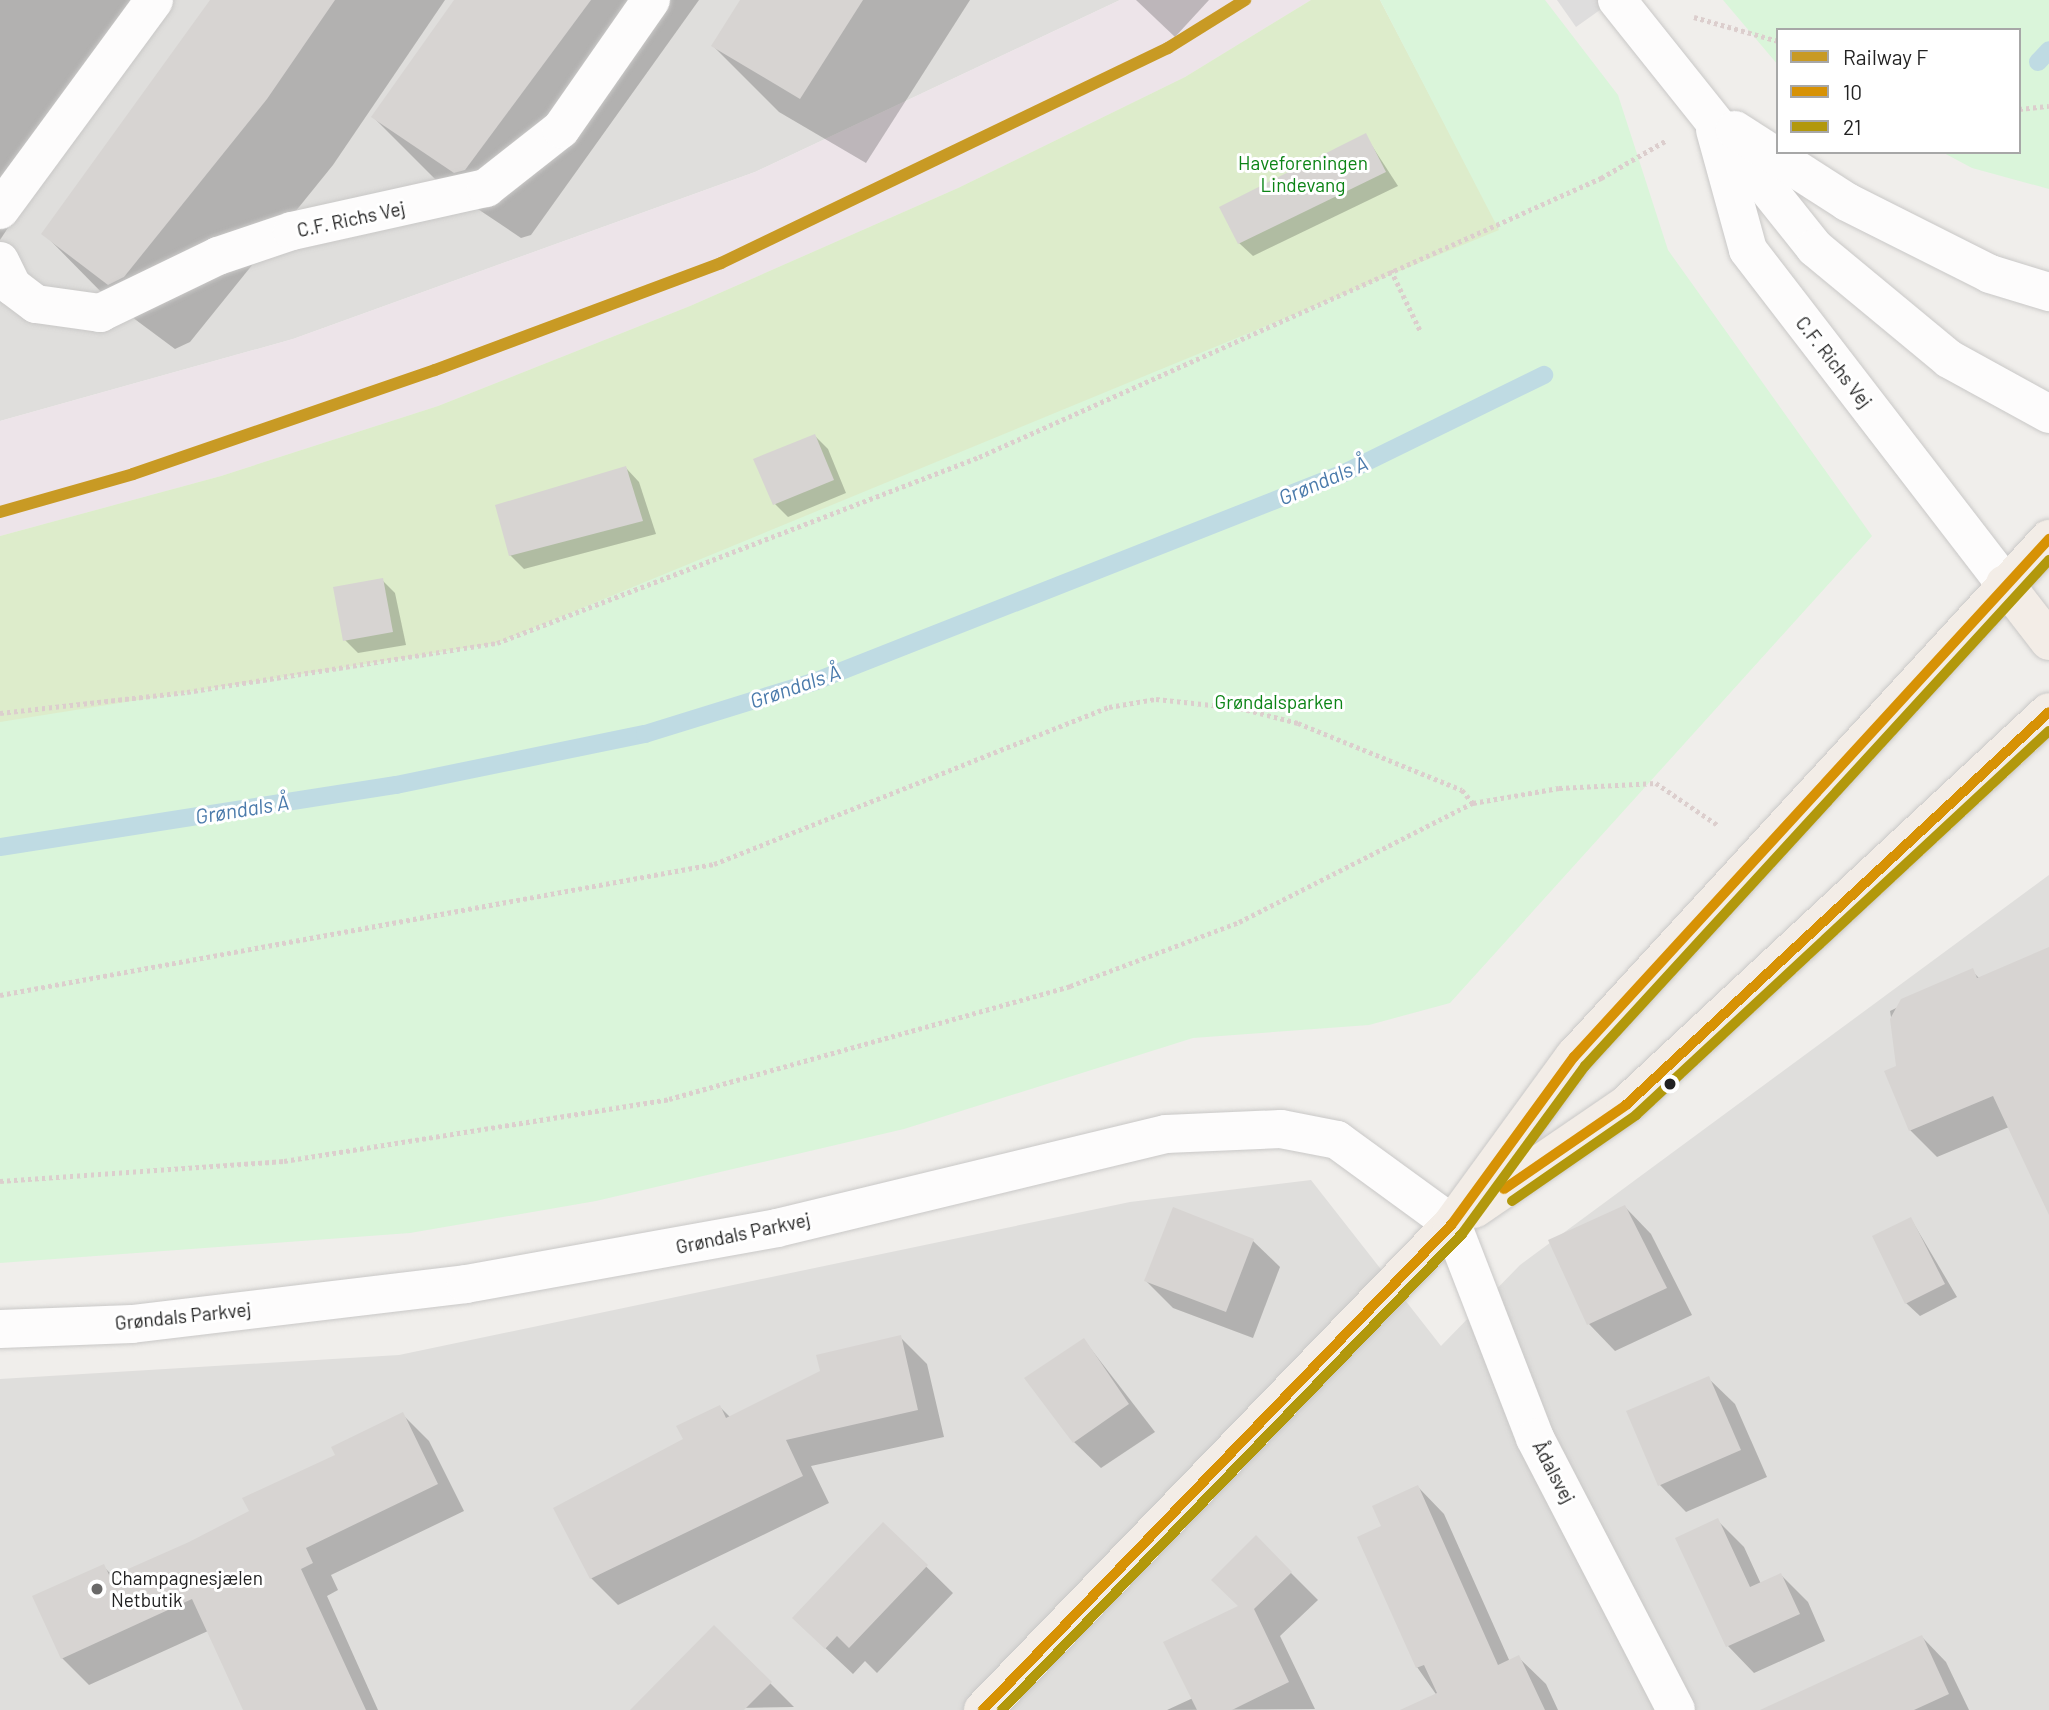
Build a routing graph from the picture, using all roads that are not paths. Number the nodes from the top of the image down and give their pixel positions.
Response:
1 (154, 0) edge
2 (651, 0) edge
3 (1617, 0) edge
4 (1711, 115) junction
5 (0, 210) edge
6 (1, 268) edge
7 (2049, 292) edge
8 (2049, 414) edge
9 (2049, 539) edge
10 (2005, 584) junction
11 (2049, 641) edge
12 (2049, 712) edge
13 (1452, 1224) junction
14 (0, 1329) edge
15 (982, 1710) edge
16 (1676, 1710) edge

1 - 5 street
2 - 6 street, C.F. Richs Vej
3 - 4 street, C.F. Richs Vej
4 - 7 street, C.F. Richs Vej
4 - 8 street, C.F. Richs Vej
4 - 10 street, C.F. Richs Vej
9 - 10 main road
10 - 11 main road
10 - 13 main road
12 - 13 main road
13 - 14 street, Grøndals Parkvej
13 - 15 main road
13 - 16 street, Ådalsvej

